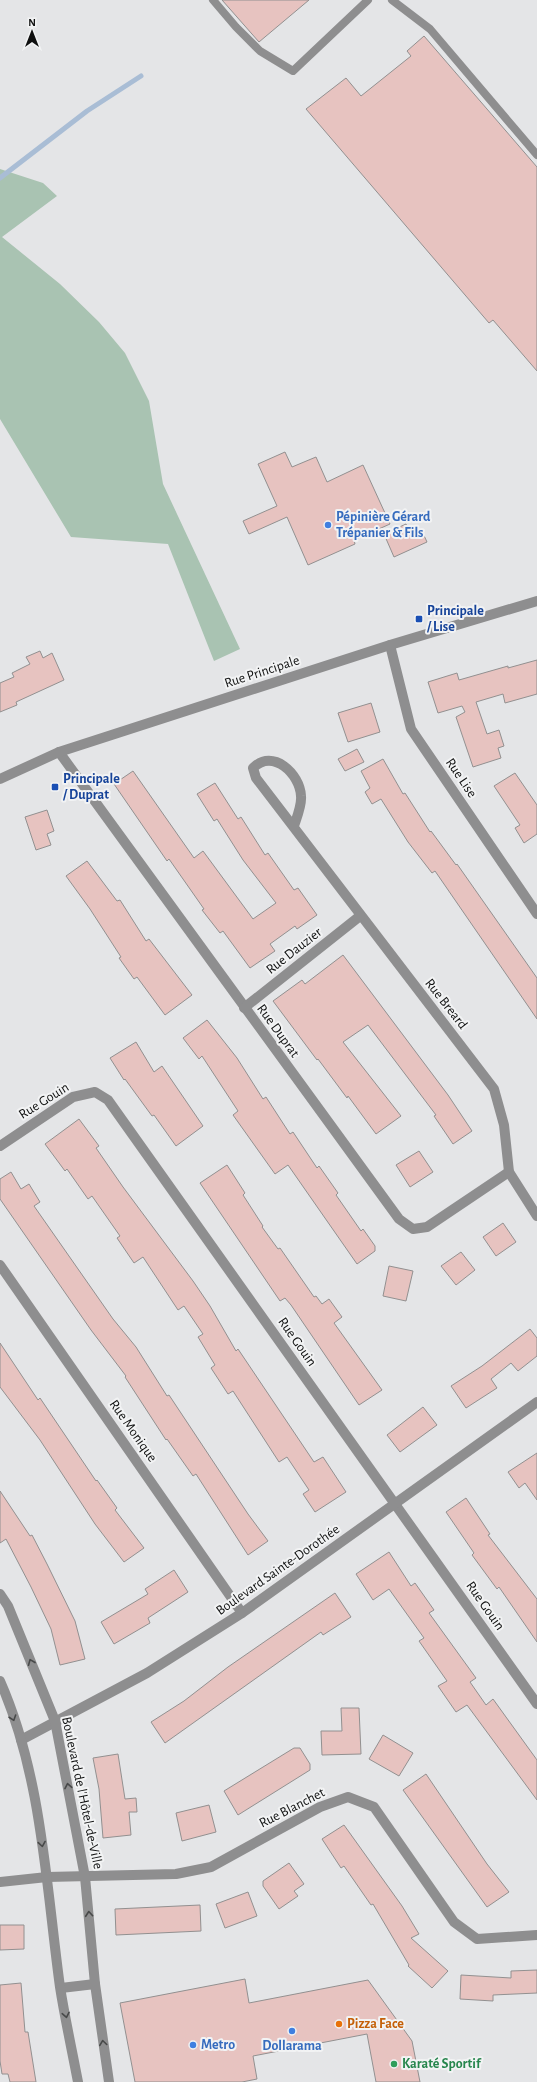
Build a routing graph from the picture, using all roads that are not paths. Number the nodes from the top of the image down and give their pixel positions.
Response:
1 (213, 0) edge
2 (368, 0) edge
3 (392, 0) edge
4 (537, 155) edge
5 (537, 601) edge
6 (390, 645) junction
7 (59, 752) junction
8 (0, 779) edge
9 (294, 826) junction
10 (537, 914) edge
11 (360, 916) junction
12 (244, 1008) junction
13 (0, 1146) edge
14 (509, 1172) junction
15 (537, 1216) edge
16 (0, 1265) edge
17 (537, 1402) edge
18 (396, 1504) junction
19 (0, 1594) edge
20 (242, 1613) junction
21 (0, 1681) edge
22 (537, 1704) edge
23 (55, 1721) junction
24 (21, 1740) junction
25 (47, 1877) junction
26 (86, 1877) junction
27 (0, 1882) edge
28 (537, 1935) edge
29 (95, 1984) junction
30 (61, 1988) junction
31 (78, 2082) edge
32 (109, 2082) edge

1 - 2 lane
3 - 4 lane
5 - 6 street, Rue Principale
6 - 7 street, Rue Principale
6 - 10 street, Rue Lise
7 - 8 street, Rue Principale
7 - 12 street, Rue Duprat
9 - 9 street, Rue Breard
9 - 11 street, Rue Breard
11 - 12 street, Rue Dauzier
11 - 14 street, Rue Breard
12 - 14 street, Rue Duprat
13 - 18 street, Rue Gouin
14 - 15 street, Rue Breard
16 - 20 street, Rue Monique
17 - 18 street, Boulevard Sainte-Dorothée
18 - 20 street, Boulevard Sainte-Dorothée
18 - 22 street, Rue Gouin
23 -> 19 street, Boulevard de l'Hôtel-de-Ville
20 - 23 street, Boulevard Sainte-Dorothée
21 -> 24 street
23 - 24 street, Boulevard Sainte-Dorothée
26 -> 23 street, Boulevard de l'Hôtel-de-Ville
24 -> 25 street
25 - 26 street, Rue Blanchet
25 - 27 street, Rue Blanchet
25 - 30 street
26 - 28 street, Rue Blanchet
29 -> 26 street, Boulevard de l'Hôtel-de-Ville
29 - 30 street
32 -> 29 street, Boulevard de l'Hôtel-de-Ville
30 -> 31 street

